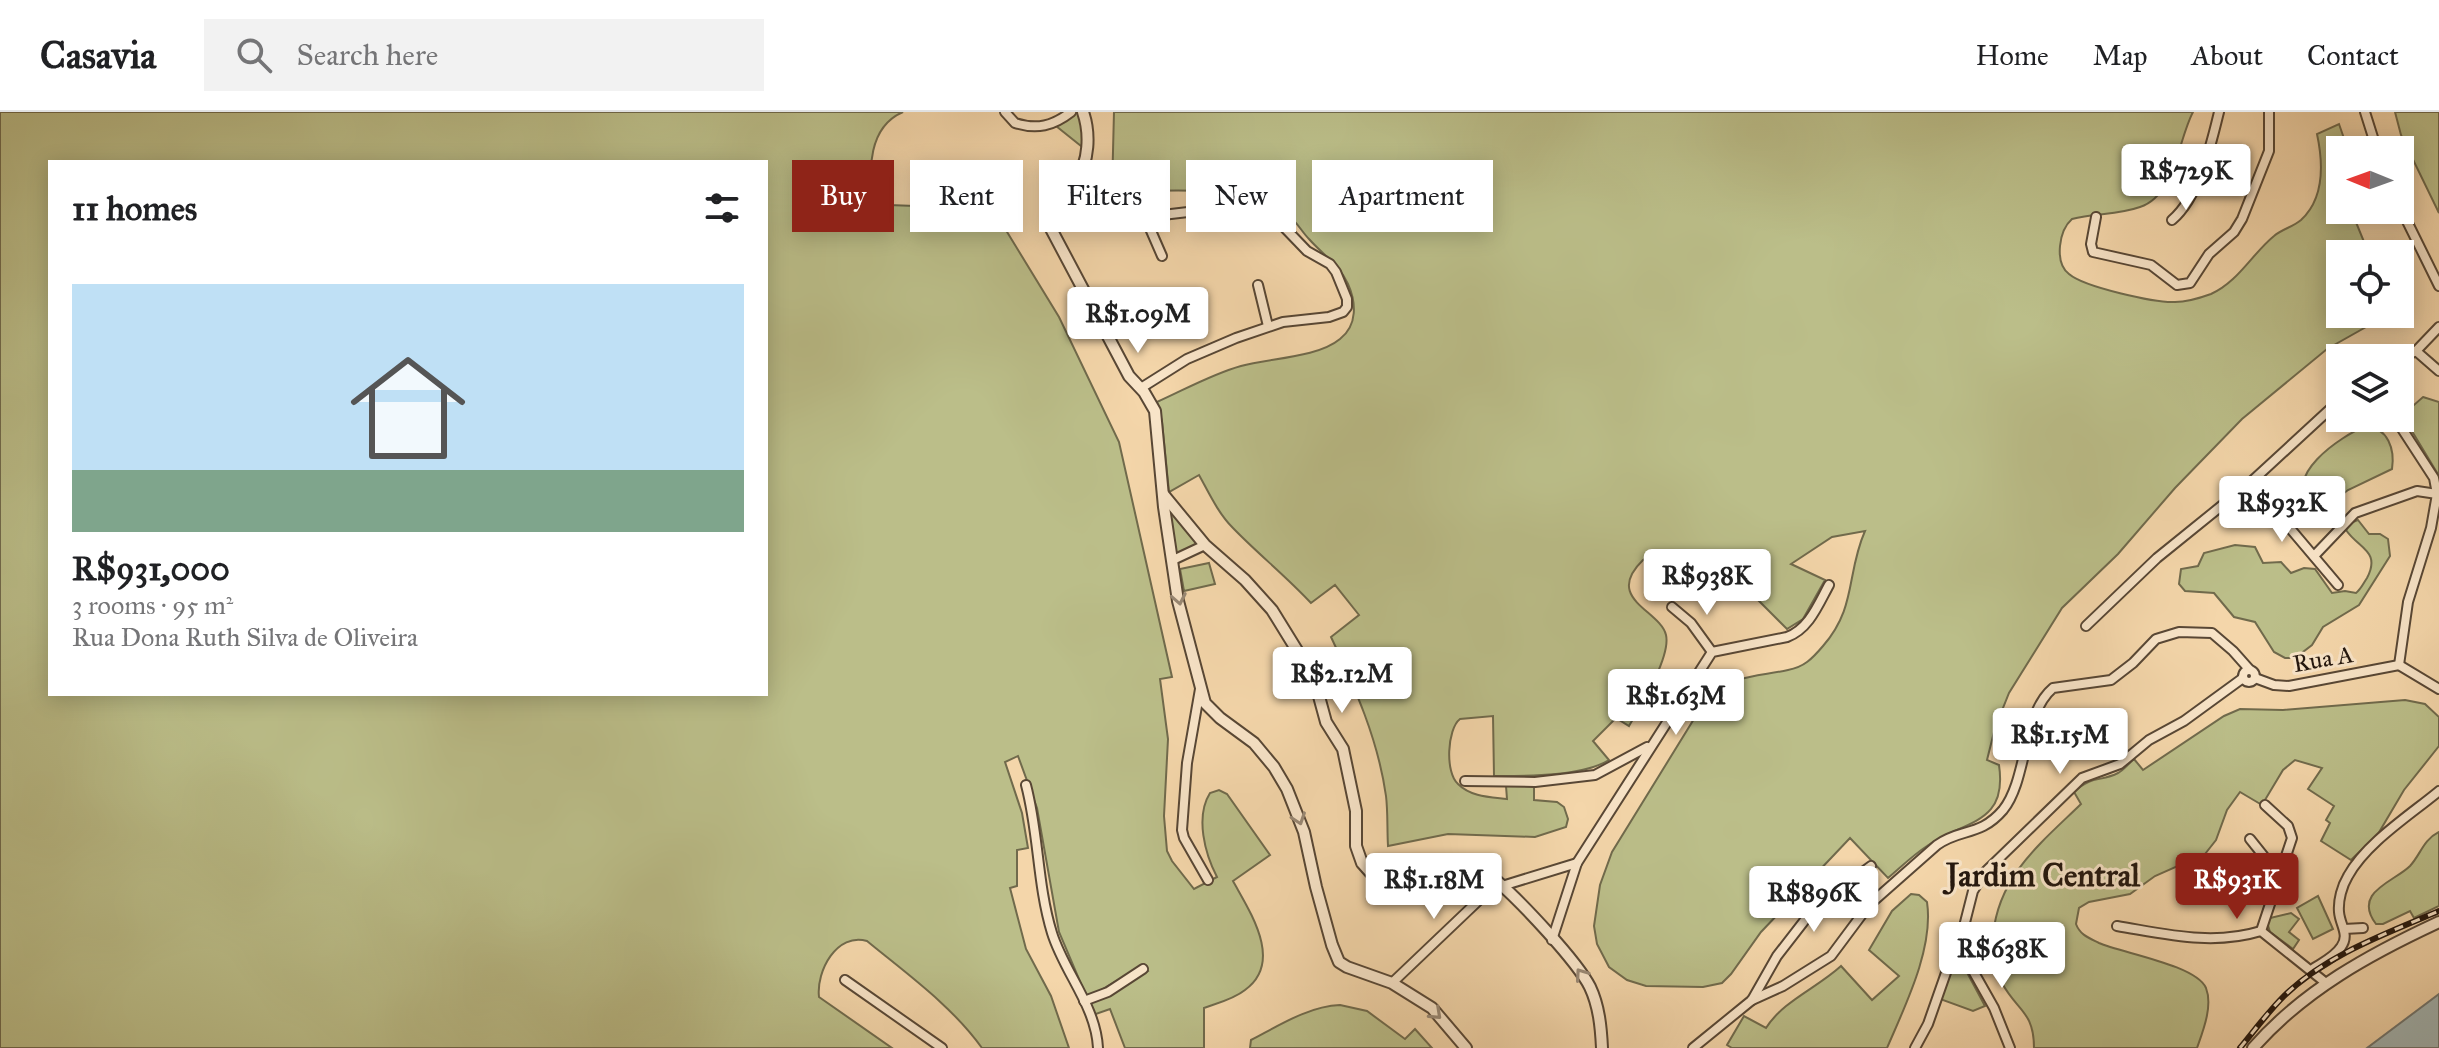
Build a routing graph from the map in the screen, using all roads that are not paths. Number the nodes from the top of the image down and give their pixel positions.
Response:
1 (1005, 112) edge
2 (1071, 112) edge
3 (1083, 112) edge
4 (2269, 112) edge
5 (2365, 112) edge
6 (2219, 113) edge
7 (2373, 136) edge
8 (1085, 160) edge
9 (1170, 214) edge
10 (2096, 217) dead end
11 (2172, 220) dead end
12 (2408, 224) edge
13 (1052, 232) edge
14 (1152, 232) edge
15 (1162, 256) dead end
16 (1258, 285) dead end
17 (2439, 286) edge
18 (1268, 326) junction
19 (2439, 327) edge
20 (2416, 351) joint
21 (2439, 371) edge
22 (1141, 388) junction
23 (2326, 413) edge
24 (2404, 432) edge
25 (2251, 482) junction
26 (1163, 494) junction
27 (2437, 494) edge
28 (1205, 545) junction
29 (2314, 556) junction
30 (1173, 560) junction
31 (1829, 585) dead end
32 (2338, 585) dead end
33 (1672, 607) dead end
34 (2086, 626) dead end
35 (1712, 652) junction
36 (2399, 665) junction
37 (2249, 669) junction
38 (2243, 678) junction
39 (2255, 678) junction
40 (1200, 688) junction
41 (2439, 689) edge
42 (1651, 745) junction
43 (1465, 781) dead end
44 (1026, 785) dead end
45 (2439, 791) edge
46 (2265, 805) dead end
47 (2250, 839) dead end
48 (1577, 863) junction
49 (1871, 866) dead end
50 (2278, 874) junction
51 (1208, 880) dead end
52 (1500, 884) junction
53 (2439, 922) edge
54 (2117, 926) dead end
55 (2363, 928) dead end
56 (2344, 929) junction
57 (2261, 931) junction
58 (1552, 940) junction
59 (1959, 946) junction
60 (1143, 969) dead end
61 (2311, 970) junction
62 (845, 980) dead end
63 (1392, 983) junction
64 (2326, 983) junction
65 (1752, 1000) junction
66 (1084, 1001) junction
67 (942, 1048) edge
68 (1098, 1048) edge
69 (1466, 1048) edge
70 (1602, 1048) edge
71 (1693, 1048) edge
72 (1915, 1048) edge
73 (2010, 1048) edge
74 (2253, 1048) edge

1 - 2 street
3 - 8 street
4 - 10 street
5 - 7 street
6 - 11 street
9 - 18 street
12 - 17 street
13 - 22 street
14 - 15 street
16 - 18 street
18 - 22 street
19 - 20 street
20 - 21 street
22 - 26 street
23 - 25 street
24 - 27 street
25 - 29 street
25 - 34 street
26 - 28 street
26 - 30 street
27 - 29 street
27 - 36 street
28 - 30 street
28 - 52 street
29 - 32 street
30 -> 40 street
31 - 35 street
33 - 35 street
35 - 42 street
36 - 39 street, Rua A
36 - 41 street
37 - 38 street
37 - 39 street
37 - 65 street
38 - 39 street
38 - 59 street
40 - 51 street
40 -> 63 street
42 - 43 street
42 - 48 street
44 - 66 street
45 - 56 street
46 - 50 street
47 - 50 street
48 - 52 street
48 - 58 street
49 - 65 street
50 - 57 street
52 - 58 street
52 - 63 street
53 - 64 street
54 - 57 street
55 - 56 street
56 - 61 street
57 - 61 street
70 -> 58 street
59 - 72 street
59 - 73 street
60 - 66 street
61 - 64 street
62 - 67 street
63 -> 69 street
64 - 74 street
65 - 71 street
66 - 68 street

